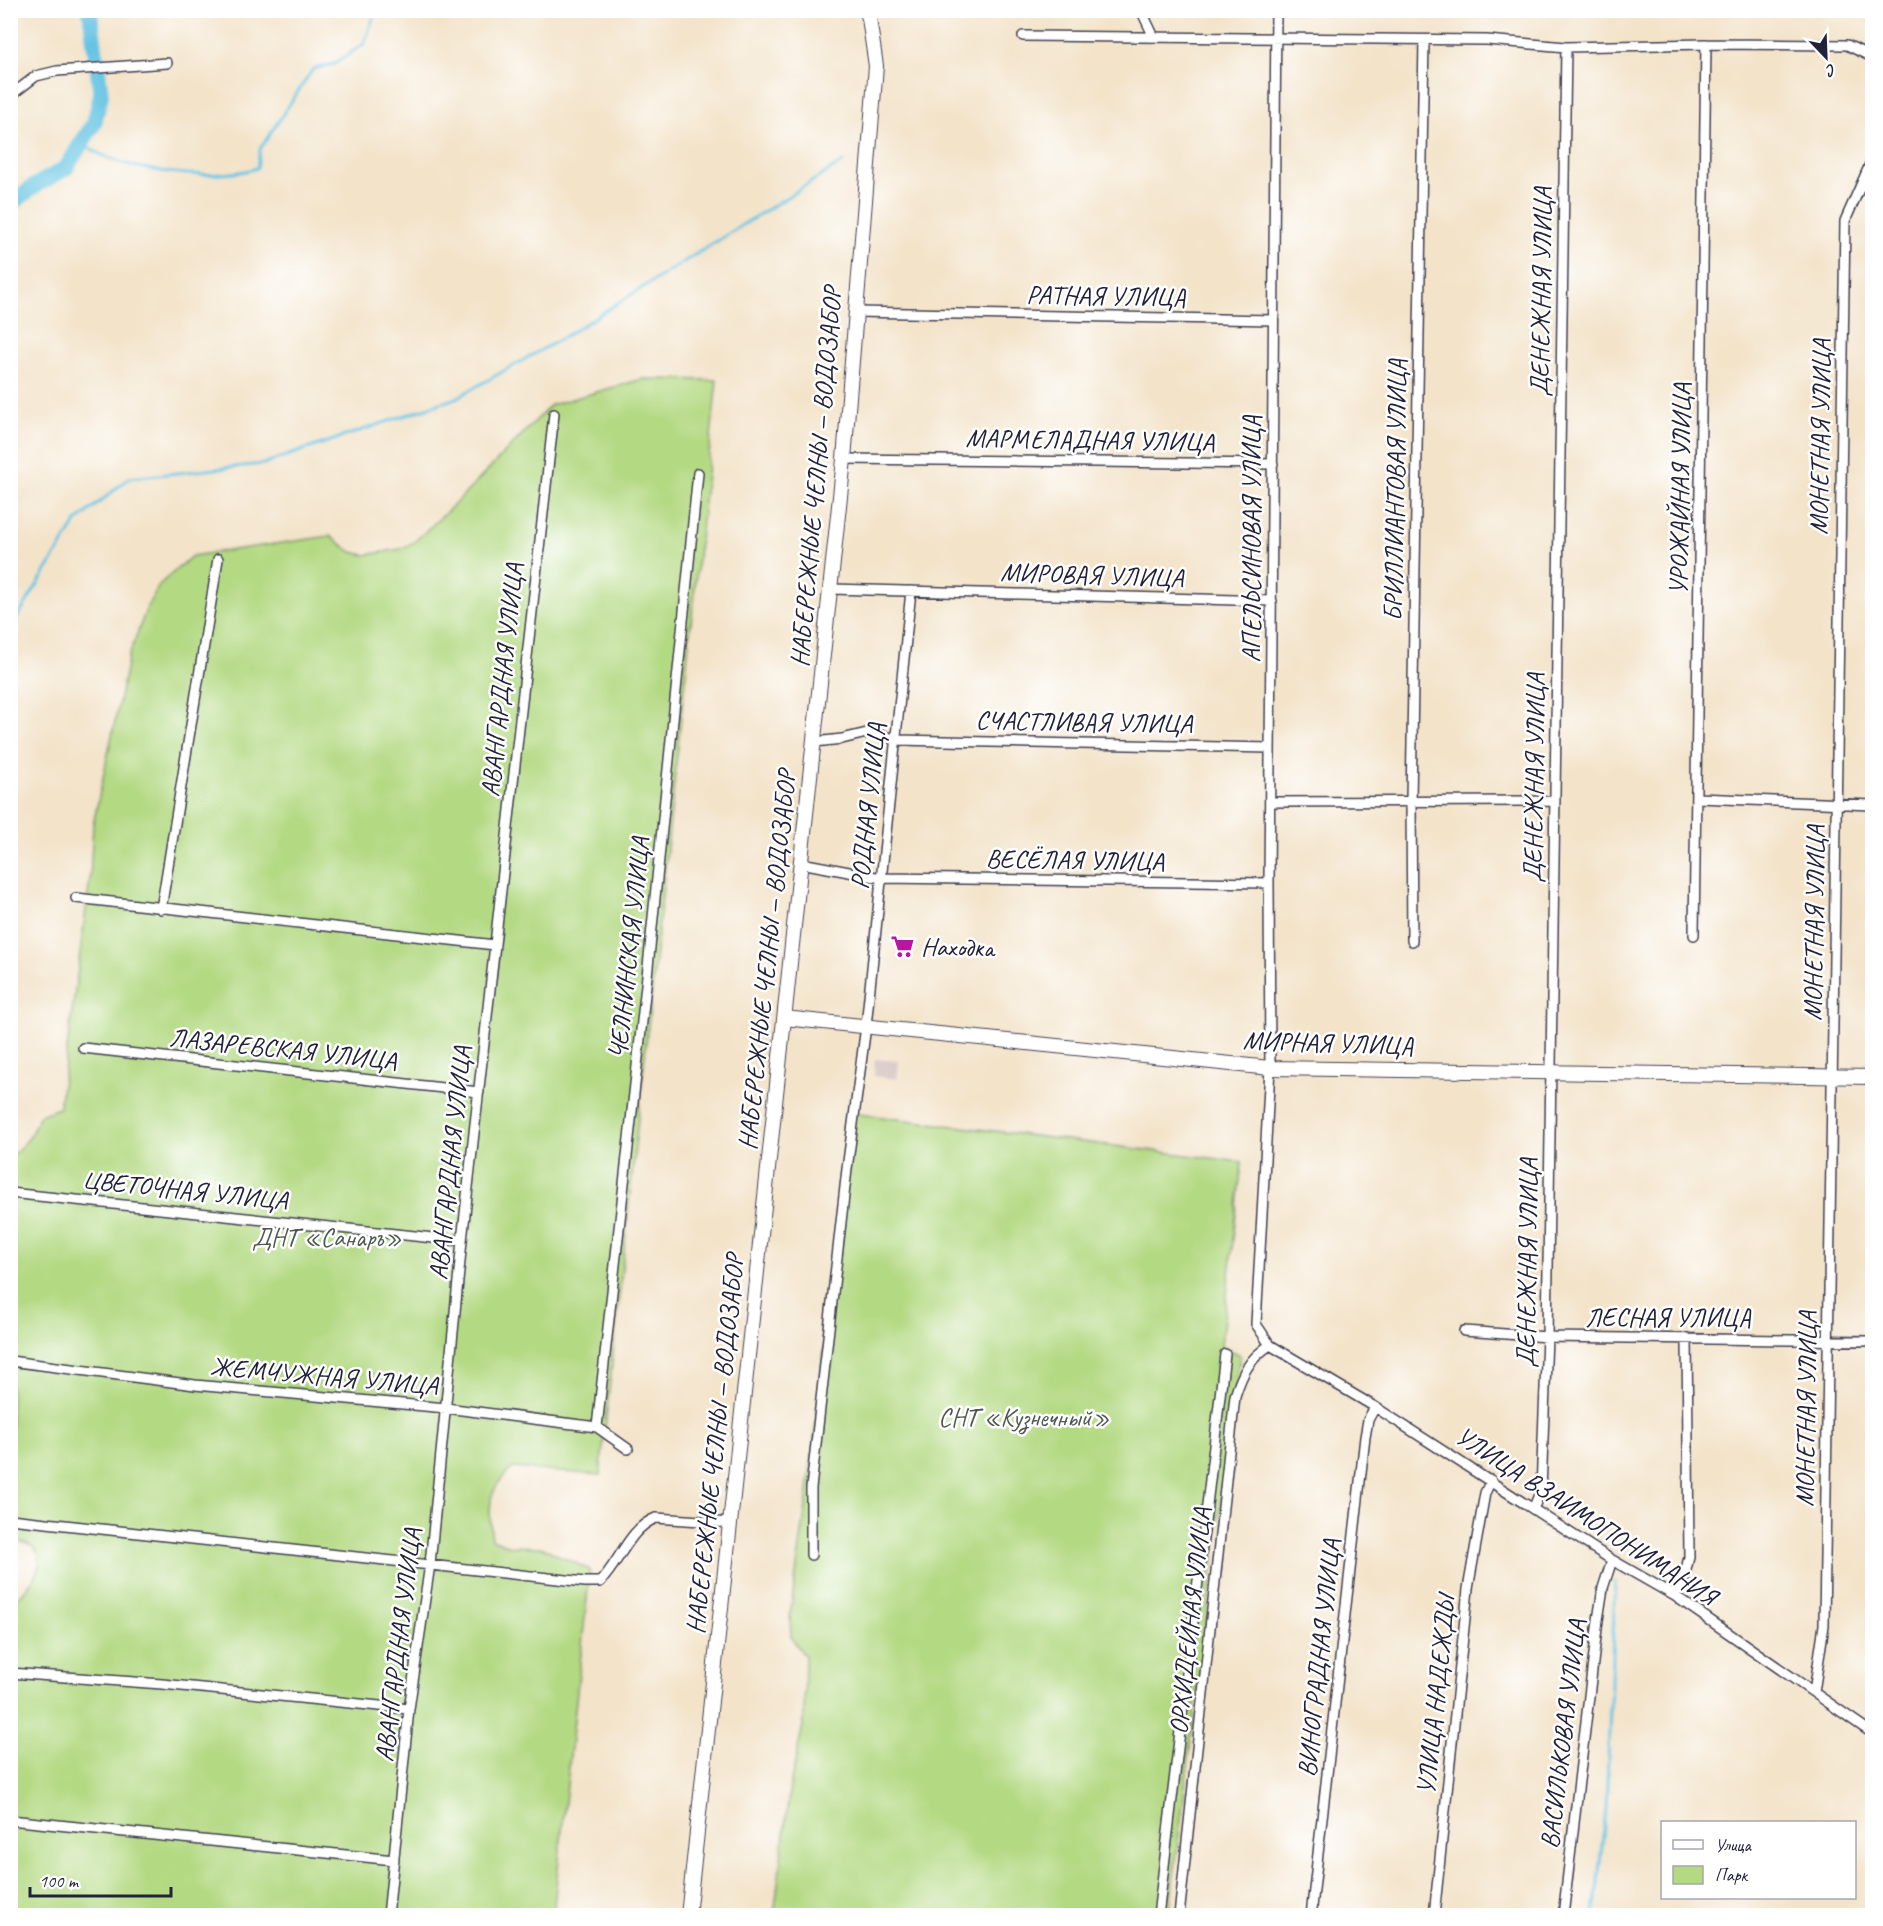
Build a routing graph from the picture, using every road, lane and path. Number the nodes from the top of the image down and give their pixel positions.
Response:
1 (866, 10) edge
2 (1141, 10) edge
3 (1276, 10) edge
4 (1023, 36) dead end
5 (1154, 37) junction
6 (1276, 38) junction
7 (1424, 40) junction
8 (1706, 44) junction
9 (1566, 47) junction
10 (1872, 57) edge
11 (167, 63) dead end
12 (10, 96) edge
13 (1872, 160) edge
14 (856, 312) junction
15 (1273, 320) junction
16 (554, 414) dead end
17 (844, 459) junction
18 (1273, 464) junction
19 (698, 473) dead end
20 (218, 559) dead end
21 (831, 589) junction
22 (911, 591) junction
23 (1272, 601) junction
24 (897, 740) junction
25 (815, 742) junction
26 (1270, 748) junction
27 (1698, 798) junction
28 (1411, 801) junction
29 (1554, 801) junction
30 (1271, 802) junction
31 (1837, 804) junction
32 (1872, 805) edge
33 (801, 863) junction
34 (881, 878) junction
35 (1269, 883) junction
36 (76, 898) dead end
37 (161, 909) junction
38 (1694, 935) dead end
39 (1412, 941) dead end
40 (495, 945) junction
41 (784, 1018) junction
42 (866, 1026) junction
43 (83, 1048) dead end
44 (1270, 1068) junction
45 (1551, 1071) junction
46 (1831, 1076) junction
47 (1872, 1077) edge
48 (479, 1092) junction
49 (10, 1193) edge
50 (462, 1241) junction
51 (1464, 1331) dead end
52 (1547, 1337) junction
53 (1687, 1338) junction
54 (1828, 1339) junction
55 (1872, 1341) edge
56 (1270, 1345) junction
57 (1225, 1354) dead end
58 (10, 1361) edge
59 (1375, 1407) junction
60 (446, 1408) junction
61 (597, 1427) junction
62 (628, 1449) dead end
63 (1491, 1480) junction
64 (1534, 1507) junction
65 (10, 1519) edge
66 (731, 1523) junction
67 (811, 1555) dead end
68 (1612, 1560) junction
69 (430, 1564) junction
70 (1675, 1596) junction
71 (10, 1673) edge
72 (1814, 1692) junction
73 (409, 1709) junction
74 (1872, 1734) edge
75 (10, 1820) edge
76 (394, 1860) junction
77 (388, 1916) edge
78 (688, 1916) edge
79 (1158, 1916) edge
80 (1179, 1916) edge
81 (1311, 1916) edge
82 (1434, 1916) edge
83 (1563, 1916) edge

1 - 14 main road, НАБЕРЕЖНЫЕ ЧЕЛНЫ — ВОДОЗАБОР
2 - 5 street
3 - 6 street, АПЕЛЬСИНОВАЯ УЛИЦА
4 - 5 street
5 - 6 street
6 - 7 street
6 - 15 street, АПЕЛЬСИНОВАЯ УЛИЦА
7 - 9 street
7 - 28 street, БРИЛЛИАНТОВАЯ УЛИЦА
8 - 9 street
8 - 10 street
8 - 27 street, УРОЖАЙНАЯ УЛИЦА
9 - 29 street, ДЕНЕЖНАЯ УЛИЦА
11 - 12 street
13 - 31 street, МОНЕТНАЯ УЛИЦА
14 - 15 street, РАТНАЯ УЛИЦА
14 - 17 main road, НАБЕРЕЖНЫЕ ЧЕЛНЫ — ВОДОЗАБОР
15 - 18 street, АПЕЛЬСИНОВАЯ УЛИЦА
16 - 40 street, АВАНГАРДНАЯ УЛИЦА
17 - 18 street, МАРМЕЛАДНАЯ УЛИЦА
17 - 21 main road, НАБЕРЕЖНЫЕ ЧЕЛНЫ — ВОДОЗАБОР
18 - 23 street, АПЕЛЬСИНОВАЯ УЛИЦА
19 - 61 street, ЧЕЛНИНСКАЯ УЛИЦА
20 - 37 street
21 - 22 street, МИРОВАЯ УЛИЦА
21 - 25 main road, НАБЕРЕЖНЫЕ ЧЕЛНЫ — ВОДОЗАБОР
22 - 23 street, МИРОВАЯ УЛИЦА
22 - 24 street, РОДНАЯ УЛИЦА
23 - 26 street, АПЕЛЬСИНОВАЯ УЛИЦА
24 - 25 street, СЧАСТЛИВАЯ УЛИЦА
24 - 26 street, СЧАСТЛИВАЯ УЛИЦА
24 - 34 street, РОДНАЯ УЛИЦА
25 - 33 main road, НАБЕРЕЖНЫЕ ЧЕЛНЫ — ВОДОЗАБОР
26 - 30 street, АПЕЛЬСИНОВАЯ УЛИЦА
27 - 31 street
27 - 38 street, УРОЖАЙНАЯ УЛИЦА
28 - 29 street
28 - 30 street
28 - 39 street, БРИЛЛИАНТОВАЯ УЛИЦА
29 - 45 street, ДЕНЕЖНАЯ УЛИЦА
30 - 35 street, АПЕЛЬСИНОВАЯ УЛИЦА
31 - 32 street
31 - 46 street, МОНЕТНАЯ УЛИЦА
33 - 34 street, ВЕСЁЛАЯ УЛИЦА
33 - 41 main road, НАБЕРЕЖНЫЕ ЧЕЛНЫ — ВОДОЗАБОР
34 - 35 street, ВЕСЁЛАЯ УЛИЦА
34 - 42 street, РОДНАЯ УЛИЦА
35 - 44 street, АПЕЛЬСИНОВАЯ УЛИЦА
36 - 37 street
37 - 40 street
40 - 48 street, АВАНГАРДНАЯ УЛИЦА
41 - 42 main road, МИРНАЯ УЛИЦА
41 - 66 main road, НАБЕРЕЖНЫЕ ЧЕЛНЫ — ВОДОЗАБОР
42 - 44 main road, МИРНАЯ УЛИЦА
42 - 67 street, РОДНАЯ УЛИЦА
43 - 48 street, ЛАЗАРЕВСКАЯ УЛИЦА
44 - 45 main road, МИРНАЯ УЛИЦА
44 - 56 street, АПЕЛЬСИНОВАЯ УЛИЦА
45 - 46 main road, МИРНАЯ УЛИЦА
45 - 52 street, ДЕНЕЖНАЯ УЛИЦА
46 - 47 main road, МИРНАЯ УЛИЦА
46 - 54 street, МОНЕТНАЯ УЛИЦА
48 - 50 street, АВАНГАРДНАЯ УЛИЦА
49 - 50 street, ЦВЕТОЧНАЯ УЛИЦА
50 - 60 street, АВАНГАРДНАЯ УЛИЦА
51 - 52 street, ЛЕСНАЯ УЛИЦА
52 - 53 street, ЛЕСНАЯ УЛИЦА
52 - 64 street, ДЕНЕЖНАЯ УЛИЦА
53 - 54 street, ЛЕСНАЯ УЛИЦА
53 - 70 street
54 - 55 street, ЛЕСНАЯ УЛИЦА
54 - 72 street, МОНЕТНАЯ УЛИЦА
56 - 59 street, УЛИЦА ВЗАИМОПОНИМАНИЯ
56 - 80 street, ОРХИДЕЙНАЯ УЛИЦА
57 - 79 street
58 - 60 street, ЖЕМЧУЖНАЯ УЛИЦА
59 - 63 street, УЛИЦА ВЗАИМОПОНИМАНИЯ
59 - 81 street, ВИНОГРАДНАЯ УЛИЦА
60 - 61 street, ЖЕМЧУЖНАЯ УЛИЦА
60 - 69 street, АВАНГАРДНАЯ УЛИЦА
61 - 62 street, ЖЕМЧУЖНАЯ УЛИЦА
63 - 64 street, УЛИЦА ВЗАИМОПОНИМАНИЯ
63 - 82 street, УЛИЦА НАДЕЖДЫ
64 - 68 street, УЛИЦА ВЗАИМОПОНИМАНИЯ
65 - 69 street
66 - 69 street
66 - 78 main road, НАБЕРЕЖНЫЕ ЧЕЛНЫ — ВОДОЗАБОР
68 - 70 street, УЛИЦА ВЗАИМОПОНИМАНИЯ
68 - 83 street, ВАСИЛЬКОВАЯ УЛИЦА
69 - 73 street, АВАНГАРДНАЯ УЛИЦА
70 - 72 street, УЛИЦА ВЗАИМОПОНИМАНИЯ
71 - 73 street
72 - 74 street, УЛИЦА ВЗАИМОПОНИМАНИЯ
73 - 76 street, АВАНГАРДНАЯ УЛИЦА
75 - 76 street
76 - 77 street, АВАНГАРДНАЯ УЛИЦА

